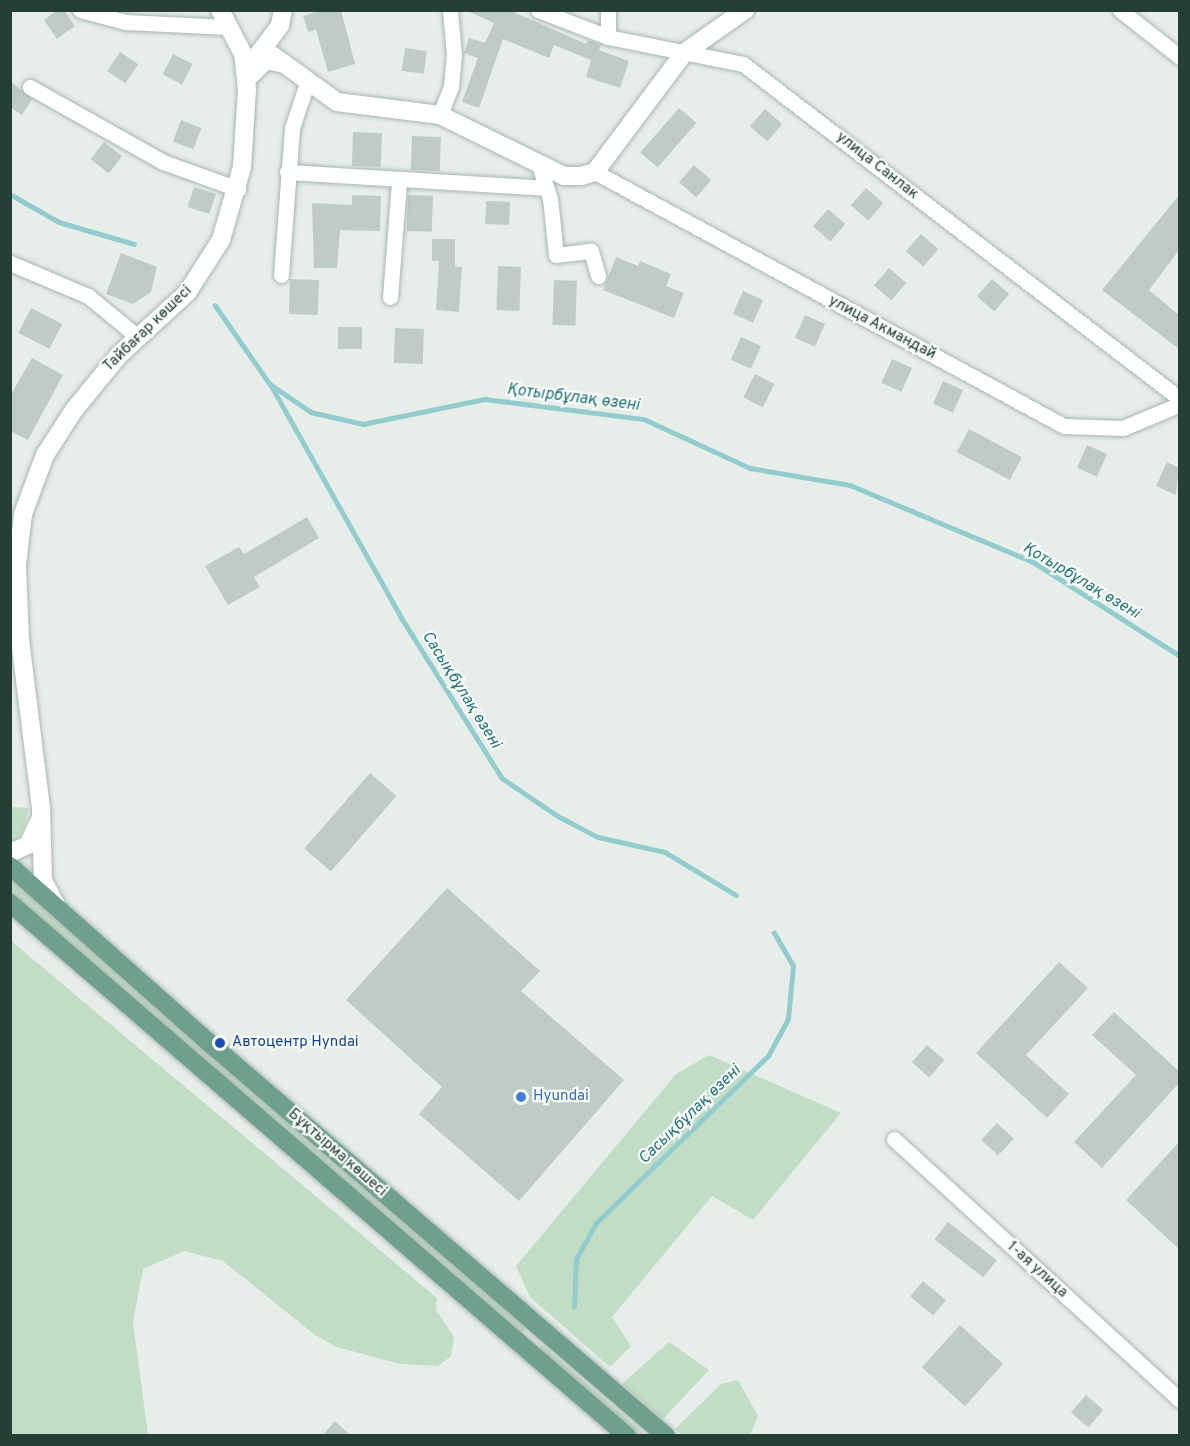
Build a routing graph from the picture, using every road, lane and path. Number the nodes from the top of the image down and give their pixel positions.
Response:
1 (80, 10) edge
2 (220, 10) edge
3 (283, 10) edge
4 (450, 10) edge
5 (538, 10) edge
6 (608, 10) edge
7 (746, 10) edge
8 (1120, 10) edge
9 (228, 27) junction
10 (275, 33) junction
11 (608, 37) junction
12 (262, 48) junction
13 (684, 53) junction
14 (1179, 57) edge
15 (285, 64) junction
16 (308, 80) junction
17 (30, 87) dead end
18 (247, 90) junction
19 (440, 115) junction
20 (538, 162) junction
21 (287, 172) junction
22 (595, 172) junction
23 (399, 182) junction
24 (545, 188) junction
25 (237, 189) junction
26 (10, 263) edge
27 (281, 275) dead end
28 (598, 276) dead end
29 (390, 297) dead end
30 (138, 336) junction
31 (1179, 399) edge
32 (1179, 404) edge
33 (41, 808) junction
34 (10, 854) edge
35 (10, 866) edge
36 (10, 903) edge
37 (58, 908) junction
38 (894, 1139) dead end
39 (535, 1323) junction
40 (519, 1342) junction
41 (1179, 1400) edge
42 (627, 1436) edge
43 (666, 1436) edge

1 - 9 street
2 - 9 main road
3 - 10 main road
4 - 19 street
5 - 11 street, улица Санлак
6 - 11 street
7 - 13 main road
8 - 14 street
9 - 12 main road
9 - 18 main road
10 - 12 main road
10 - 15 main road
11 - 13 street, улица Санлак
12 - 15 main road
12 - 18 main road
13 - 22 main road
13 - 31 street, улица Санлак
15 - 16 main road
15 - 18 main road
16 - 19 main road
16 - 21 street
17 - 25 street
18 - 25 main road, Тайбағар көшесі
19 - 20 main road
20 - 22 main road
20 - 24 street
21 - 23 street
21 - 27 street
22 - 32 street, улица Акмандай
23 - 24 street
23 - 29 street
24 - 28 street
25 - 30 main road, Тайбағар көшесі
26 - 30 street
30 - 33 main road, Тайбағар көшесі
33 - 34 main road
33 - 37 main road, Тайбағар көшесі
35 - 37 main road, Бұқтырма көшесі
36 - 40 main road, Бұқтырма көшесі
37 - 39 main road, Бұқтырма көшесі
38 - 41 street, 1-ая улица
39 - 40 main road
39 - 43 main road, Бұқтырма көшесі
40 - 42 main road, Бұқтырма көшесі

